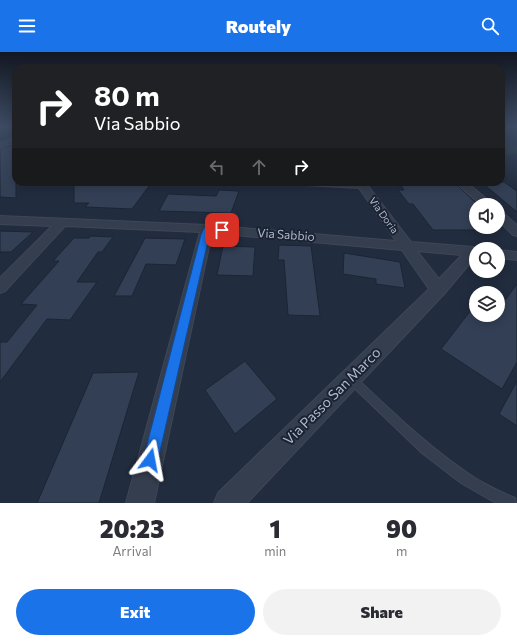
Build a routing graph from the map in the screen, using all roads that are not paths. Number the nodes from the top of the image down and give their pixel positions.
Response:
1 (363, 186) edge
2 (465, 186) edge
3 (479, 198) edge
4 (0, 220) edge
5 (505, 221) edge
6 (62, 223) junction
7 (207, 229) junction
8 (517, 232) edge
9 (405, 245) junction
10 (469, 251) edge
11 (505, 255) edge
12 (517, 256) edge
13 (469, 257) edge
14 (0, 287) edge
15 (438, 290) junction
16 (350, 378) junction
17 (140, 503) edge
18 (228, 503) edge
19 (510, 503) edge

1 - 9 street, Via Doria
2 - 3 street
4 - 6 street, Via Sabbio
5 - 8 street
6 - 7 street, Via Sabbio
6 - 14 street
7 - 9 street, Via Sabbio
7 - 17 street
9 - 10 street, Via Sabbio
9 - 15 street
11 - 12 street
13 - 15 street, Via Passo San Marco
15 - 16 street, Via Passo San Marco
16 - 18 street, Via Passo San Marco
16 - 19 lane

